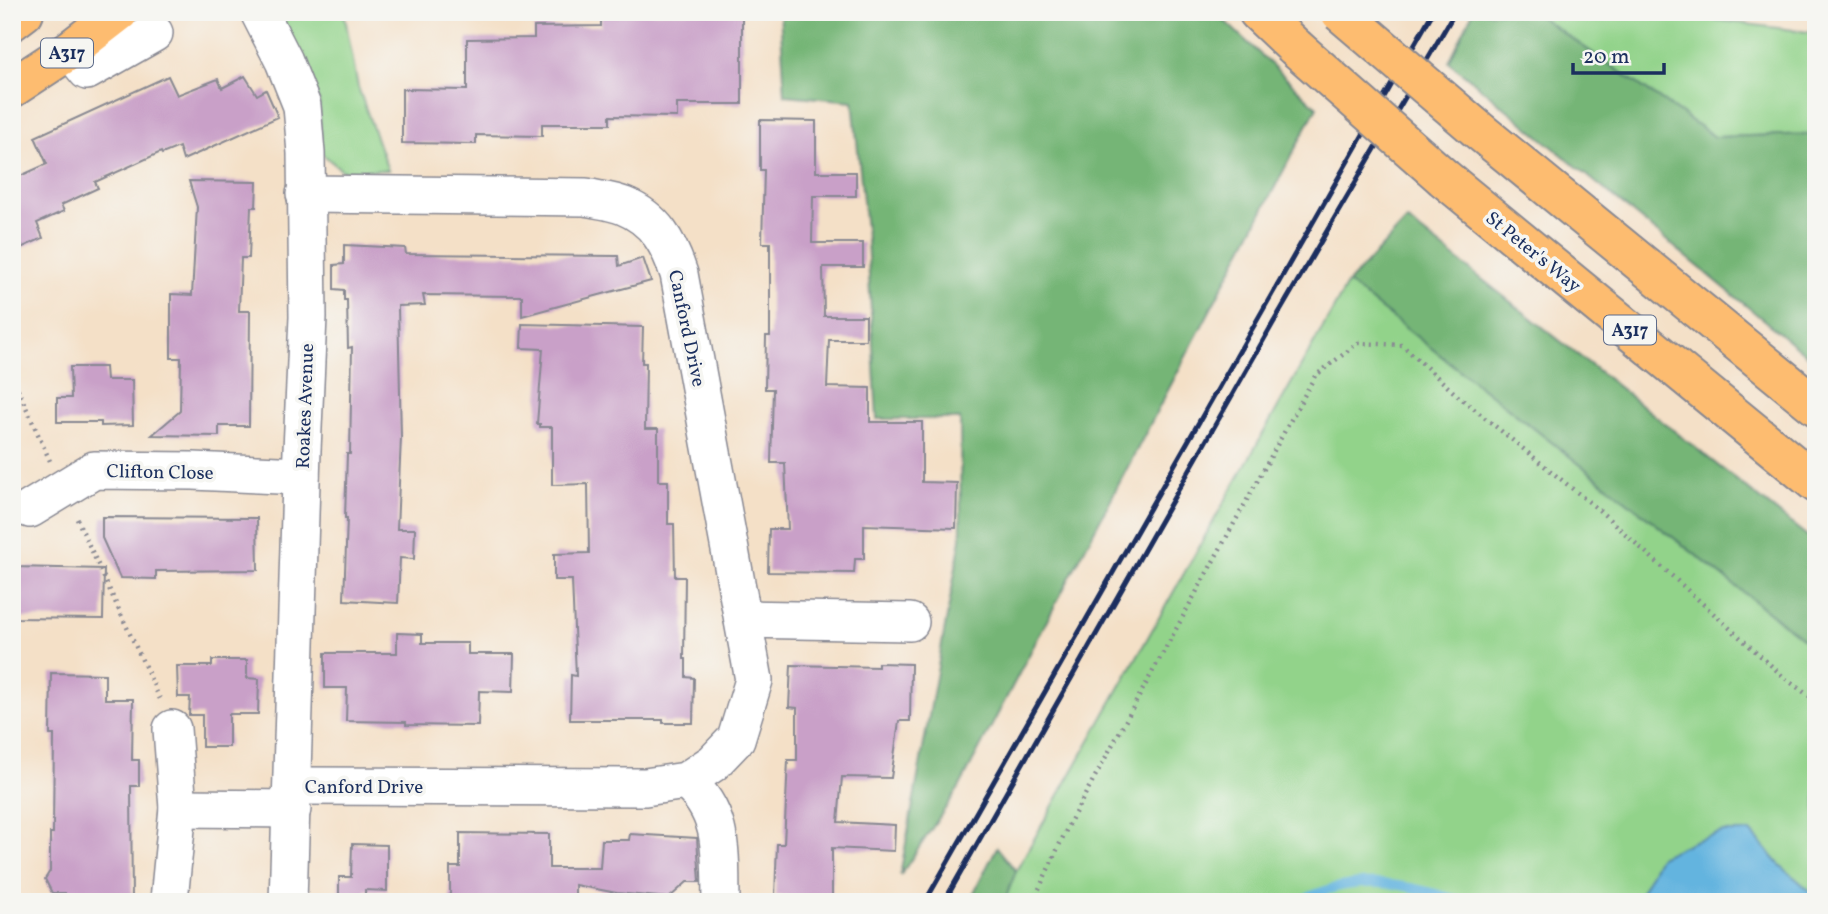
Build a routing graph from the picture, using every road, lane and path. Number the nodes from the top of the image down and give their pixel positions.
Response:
1 (24, 12) edge
2 (119, 12) edge
3 (193, 12) edge
4 (259, 12) edge
5 (1258, 12) edge
6 (1340, 12) edge
7 (12, 21) edge
8 (167, 26) joint
9 (70, 50) junction
10 (12, 88) edge
11 (305, 194) junction
12 (12, 376) edge
13 (1816, 406) edge
14 (301, 476) junction
15 (1816, 483) edge
16 (63, 489) junction
17 (30, 509) dead end
18 (887, 612) dead end
19 (743, 619) junction
20 (1816, 701) edge
21 (172, 729) joint
22 (686, 781) junction
23 (292, 797) junction
24 (178, 808) junction
25 (169, 900) edge
26 (288, 902) edge
27 (721, 902) edge
28 (1033, 902) edge

1 - 7 main road
2 - 9 main road, A317
3 - 8 path
4 - 11 street, Roakes Avenue
5 - 15 main road, St Peter's Way / A317, bridge
6 - 13 main road, bridge
8 - 9 street
9 - 10 main road, A317
11 - 14 street, Roakes Avenue
11 - 19 street, Canford Drive
12 - 16 path
14 - 16 street, Clifton Close
14 - 23 street, Roakes Avenue
16 - 17 street, Clifton Close
16 - 21 path
18 - 19 street
19 - 22 street, Canford Drive
20 - 28 path
21 - 24 street
22 - 23 street, Canford Drive
22 - 27 street
23 - 24 street
23 - 26 street, Roakes Avenue
24 - 25 street

